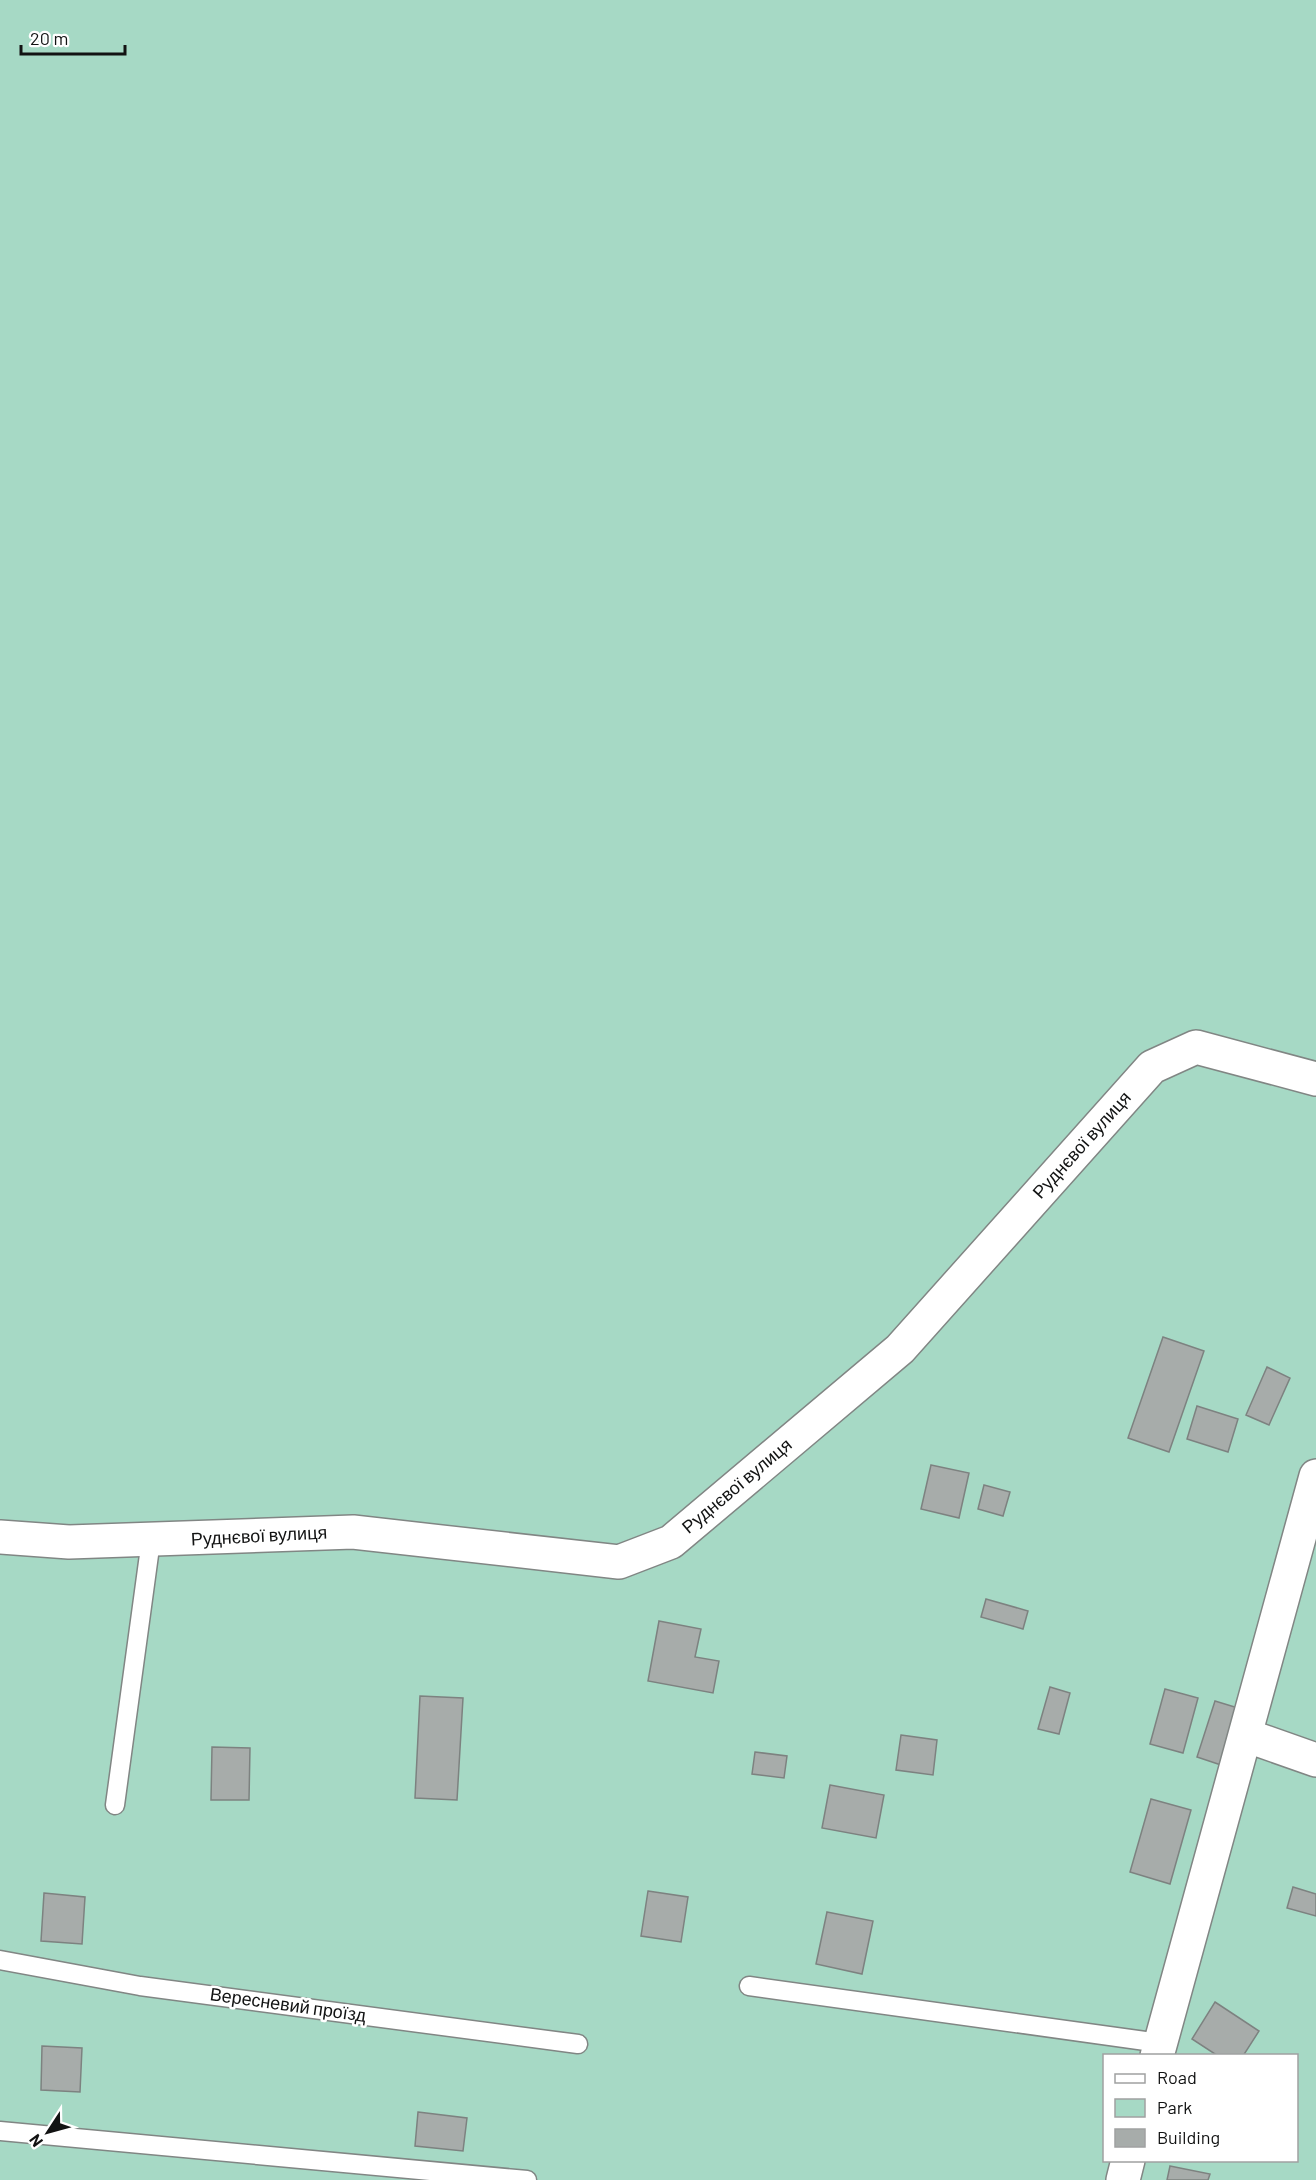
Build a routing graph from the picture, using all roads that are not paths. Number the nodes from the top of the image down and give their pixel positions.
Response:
1 (1316, 1079) edge
2 (1316, 1476) edge
3 (0, 1537) edge
4 (151, 1540) junction
5 (1245, 1735) junction
6 (1316, 1760) edge
7 (115, 1805) dead end
8 (0, 1960) edge
9 (749, 1986) dead end
10 (578, 2044) dead end
11 (1158, 2049) edge
12 (0, 2131) edge
13 (1128, 2162) edge
14 (526, 2180) edge
15 (1123, 2180) edge

1 - 4 street, Руднєвої вулиця
2 - 5 street
3 - 4 street, Руднєвої вулиця
4 - 7 lane
5 - 6 street
5 - 11 street
8 - 10 lane, Вересневий проїзд
9 - 11 lane
12 - 14 lane
13 - 15 street

